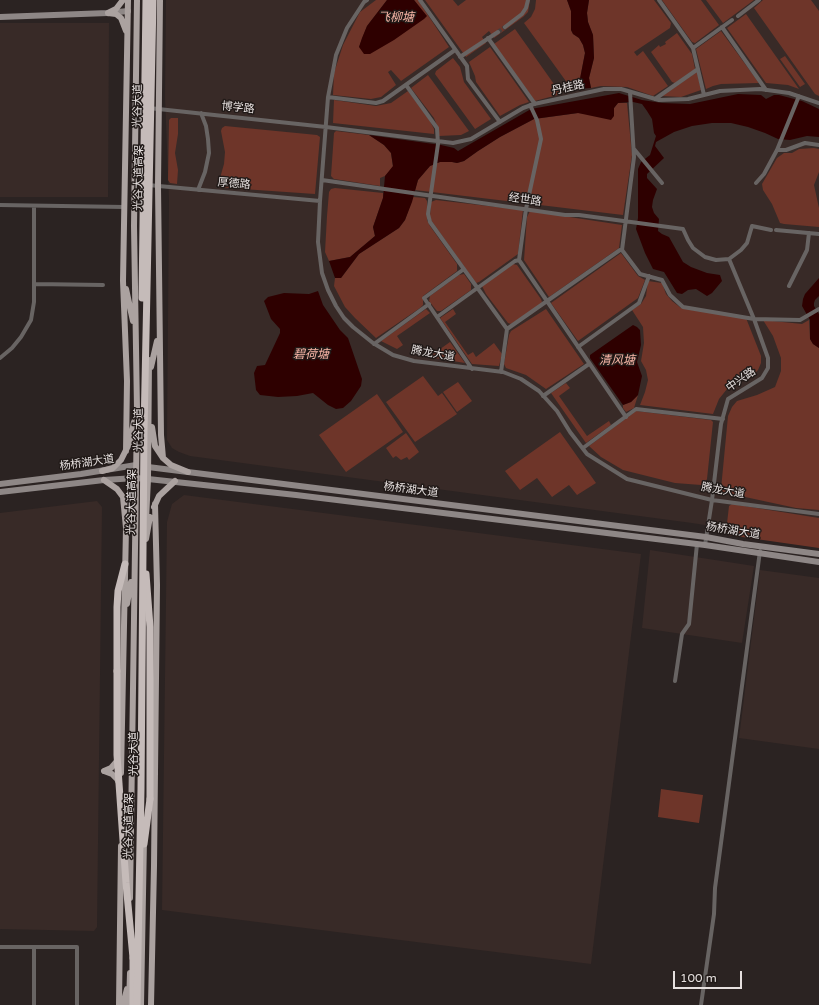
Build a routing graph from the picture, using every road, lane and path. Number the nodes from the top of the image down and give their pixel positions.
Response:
1 (123, 0) edge
2 (128, 0) edge
3 (137, 0) edge
4 (146, 0) edge
5 (149, 0) edge
6 (153, 0) edge
7 (160, 0) edge
8 (367, 0) edge
9 (420, 0) edge
10 (528, 0) edge
11 (659, 0) edge
12 (758, 0) edge
13 (128, 11) junction
14 (108, 13) junction
15 (738, 16) dead end
16 (0, 17) edge
17 (732, 20) dead end
18 (505, 27) tunnel mouth
19 (722, 27) junction
20 (498, 32) tunnel mouth
21 (127, 35) junction
22 (488, 38) junction
23 (693, 48) junction
24 (455, 50) junction
25 (460, 58) junction
26 (698, 69) junction
27 (406, 85) junction
28 (766, 90) junction
29 (630, 93) junction
30 (704, 95) junction
31 (328, 97) junction
32 (799, 98) junction
33 (655, 99) junction
34 (819, 103) edge
35 (532, 106) junction
36 (149, 108) junction
37 (159, 109) junction
38 (201, 114) junction
39 (500, 122) junction
40 (326, 127) junction
41 (438, 143) junction
42 (819, 145) edge
43 (634, 149) junction
44 (777, 150) junction
45 (322, 180) junction
46 (662, 183) dead end
47 (756, 183) dead end
48 (147, 185) junction
49 (158, 186) junction
50 (198, 190) junction
51 (430, 196) junction
52 (320, 202) junction
53 (0, 205) edge
54 (34, 206) junction
55 (124, 207) junction
56 (526, 209) junction
57 (626, 222) junction
58 (809, 233) junction
59 (819, 234) edge
60 (622, 250) junction
61 (729, 259) junction
62 (519, 260) junction
63 (464, 269) junction
64 (123, 274) junction
65 (649, 276) junction
66 (35, 284) junction
67 (103, 285) dead end
68 (789, 286) dead end
69 (478, 288) junction
70 (547, 302) junction
71 (429, 304) junction
72 (818, 310) edge
73 (438, 317) junction
74 (754, 319) junction
75 (159, 328) junction
76 (507, 329) junction
77 (136, 338) junction
78 (374, 344) junction
79 (578, 347) junction
80 (0, 358) edge
81 (589, 364) junction
82 (472, 369) junction
83 (149, 372) junction
84 (501, 372) junction
85 (542, 396) junction
86 (137, 409) junction
87 (149, 412) junction
88 (626, 417) junction
89 (723, 419) junction
90 (583, 448) junction
91 (126, 451) junction
92 (163, 458) junction
93 (136, 465) junction
94 (148, 467) junction
95 (102, 472) junction
96 (188, 472) junction
97 (136, 478) junction
98 (148, 479) junction
99 (104, 480) junction
100 (175, 481) junction
101 (0, 484) edge
102 (0, 492) edge
103 (123, 497) junction
104 (712, 500) junction
105 (156, 504) junction
106 (819, 514) edge
107 (135, 531) junction
108 (706, 537) junction
109 (146, 539) junction
110 (697, 544) junction
111 (705, 545) junction
112 (760, 546) junction
113 (760, 554) junction
114 (819, 554) edge
115 (819, 562) edge
116 (125, 564) junction
117 (134, 569) junction
118 (146, 574) junction
119 (123, 619) junction
120 (675, 681) dead end
121 (122, 749) junction
122 (121, 788) junction
123 (121, 807) junction
124 (130, 872) junction
125 (139, 874) junction
126 (130, 886) junction
127 (144, 888) junction
128 (0, 947) edge
129 (34, 947) junction
130 (142, 957) junction
131 (134, 958) junction
132 (130, 978) junction
133 (151, 1004) edge
134 (34, 1005) edge
135 (77, 1005) edge
136 (119, 1005) edge
137 (123, 1005) edge
138 (129, 1005) edge
139 (133, 1005) edge
140 (137, 1005) edge
141 (141, 1005) edge
142 (701, 1005) edge

1 - 14 main road
2 - 13 main road
3 - 77 main road, 光谷大道
4 - 131 highway, 光谷大道高架, bridge
5 - 36 main road, 光谷大道
6 - 125 highway, 光谷大道高架, bridge
7 - 37 main road
8 - 31 street, 腾龙大道
9 - 24 street
10 - 18 street
11 - 23 street
12 - 15 street
13 - 14 main road
13 - 21 main road
14 - 16 main road
14 - 21 main road
17 - 19 street
19 - 23 street
19 - 28 street
20 - 22 street
21 - 55 main road
22 - 25 street
22 - 35 street
23 - 26 street
24 - 25 street
24 - 27 street
25 - 39 street
26 - 30 street
26 - 33 street
27 - 31 street
27 - 41 street
28 - 30 street, 丹桂路
28 - 32 street, 丹桂路
29 - 33 street, 丹桂路
29 - 35 street, 丹桂路
29 - 43 street
30 - 33 street, 丹桂路
31 - 40 street, 腾龙大道
32 - 34 street, 丹桂路
32 - 44 street
35 - 39 street, 丹桂路
35 - 56 street
36 - 37 street, 博学路
36 - 48 main road, 光谷大道
37 - 38 street, 博学路
37 - 49 main road
38 - 40 street, 博学路
38 - 50 street
39 - 41 street, 丹桂路
40 - 41 street, 丹桂路
40 - 45 street, 腾龙大道
41 - 51 street
42 - 44 street
43 - 46 street
43 - 57 street
44 - 47 street
45 - 51 street, 经世路
45 - 52 street, 腾龙大道
48 - 49 street, 厚德路
48 - 83 main road, 光谷大道
49 - 50 street, 厚德路
49 - 75 main road
50 - 52 street, 厚德路
51 - 56 street, 经世路
51 - 63 street
52 - 78 street, 腾龙大道
53 - 54 street
54 - 55 street
54 - 66 street
55 - 64 main road
56 - 57 street, 经世路
56 - 62 street
57 - 60 street
57 - 61 street, 经世路
58 - 59 street
58 - 61 street
58 - 68 street
60 - 65 street
60 - 70 street
61 - 74 street, 中兴路
62 - 69 street
62 - 70 street
63 - 69 street
63 - 71 street
64 - 77 main road
64 - 91 main road
65 - 74 street
65 - 79 street
66 - 67 street
66 - 80 street
69 - 73 street
69 - 76 street
70 - 76 street
70 - 79 street
71 - 73 street
71 - 78 street
72 - 74 street
73 - 82 street
74 - 89 street, 中兴路
75 - 83 main road
75 - 92 main road
76 - 84 street
77 - 86 main road, 光谷大道
78 - 82 street, 腾龙大道
79 - 81 street
81 - 85 street
81 - 88 street
82 - 84 street, 腾龙大道
83 - 87 main road, 光谷大道
84 - 85 street, 腾龙大道
85 - 90 street, 腾龙大道
86 - 91 main road
86 - 93 main road, 光谷大道
87 - 92 main road
87 - 94 main road, 光谷大道
88 - 89 street
88 - 90 street
89 - 104 street, 中兴路
90 - 104 street, 腾龙大道
91 - 95 main road
92 - 96 main road
93 - 94 main road, 杨桥湖大道
93 - 95 main road, 杨桥湖大道
93 - 97 main road, 光谷大道
94 - 96 main road, 杨桥湖大道
94 - 98 main road, 光谷大道
95 - 101 main road, 杨桥湖大道
96 - 108 main road, 杨桥湖大道
97 - 98 main road, 杨桥湖大道
97 - 99 main road, 杨桥湖大道
97 - 107 main road, 光谷大道
98 - 100 main road, 杨桥湖大道
98 - 109 main road, 光谷大道
99 - 102 main road, 杨桥湖大道
99 - 103 main road
100 - 105 main road
100 - 110 main road, 杨桥湖大道
103 - 107 main road
103 - 116 main road
104 - 106 street, 腾龙大道
104 - 108 street, 中兴路
105 - 109 main road
105 - 133 main road
107 - 117 main road, 光谷大道
108 - 111 street, 中兴路
108 - 112 main road, 杨桥湖大道
109 - 118 main road, 光谷大道
110 - 111 main road, 杨桥湖大道
110 - 120 street
111 - 113 main road, 杨桥湖大道
112 - 113 street
112 - 114 main road, 杨桥湖大道
113 - 115 main road, 杨桥湖大道
113 - 142 street
116 - 119 main road
116 - 131 highway, bridge
117 - 119 main road
117 - 124 main road, 光谷大道
118 - 125 highway, bridge
118 - 127 main road, 光谷大道
119 - 121 main road
121 - 122 main road
121 - 122 main road
122 - 123 main road
123 - 124 main road
123 - 136 main road
124 - 126 main road, 光谷大道
125 - 140 highway, 光谷大道高架, bridge
126 - 127 main road
126 - 132 main road, 光谷大道
127 - 130 main road, 光谷大道
128 - 129 street
129 - 134 street
129 - 135 street
130 - 133 main road
130 - 141 main road, 光谷大道
131 - 139 highway, 光谷大道高架
132 - 137 main road
132 - 138 main road, 光谷大道

